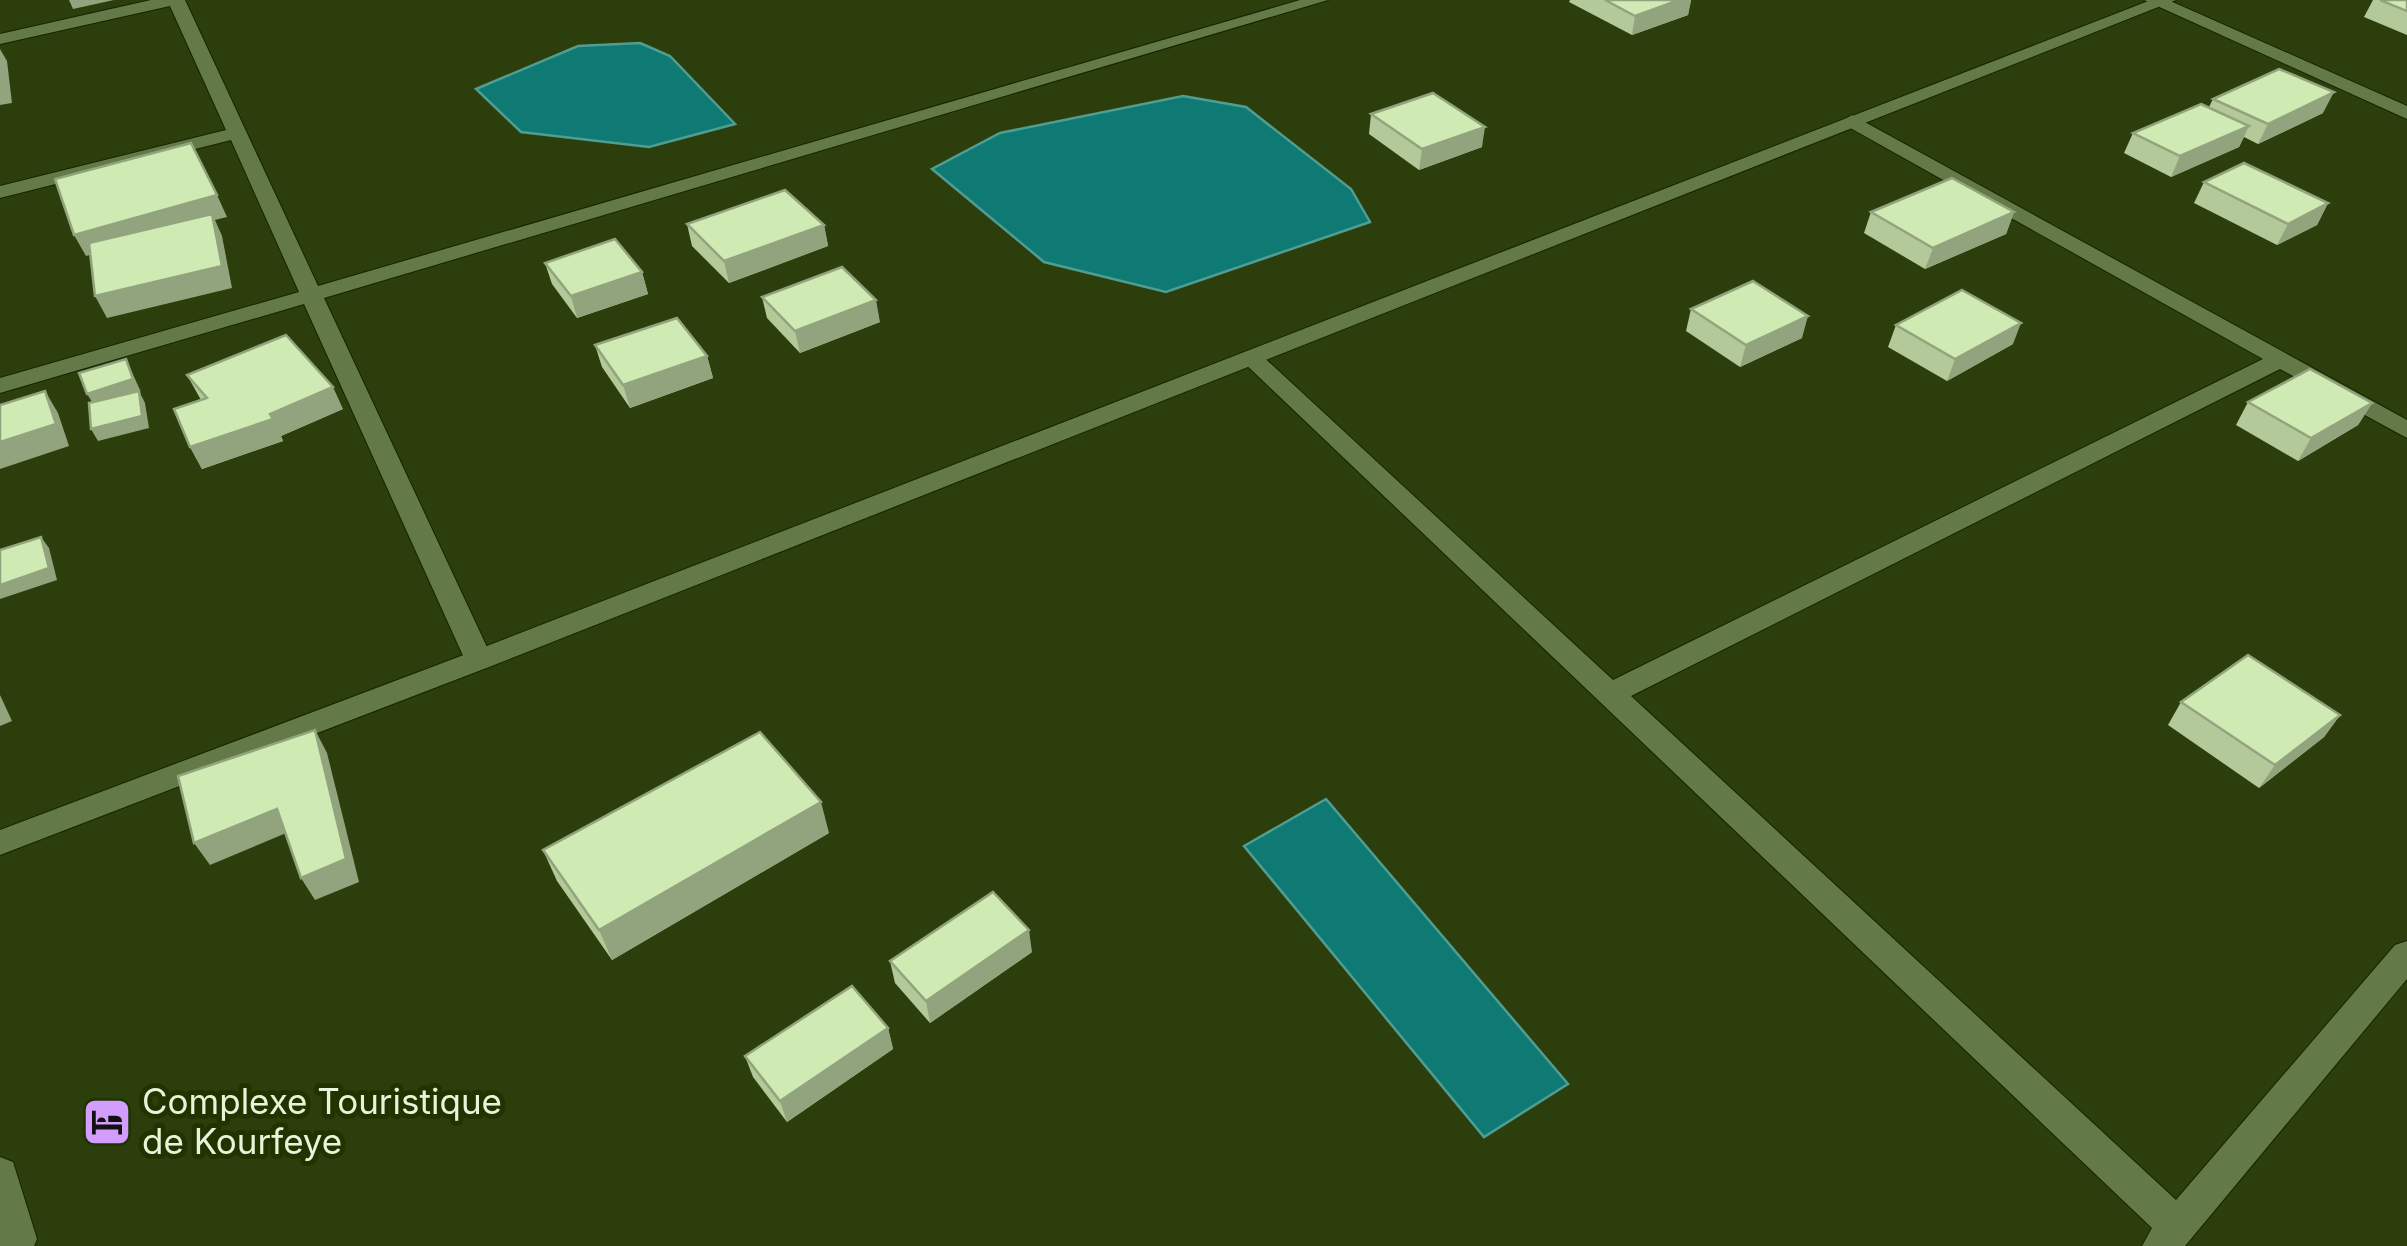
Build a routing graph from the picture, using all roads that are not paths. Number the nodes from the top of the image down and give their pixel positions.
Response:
1 (175, 0) edge
2 (1318, 0) edge
3 (2160, 1) edge
4 (0, 39) edge
5 (2407, 113) edge
6 (1852, 120) junction
7 (237, 133) junction
8 (0, 192) edge
9 (311, 295) junction
10 (1250, 357) junction
11 (2280, 360) junction
12 (0, 386) edge
13 (2407, 430) edge
14 (479, 660) junction
15 (1610, 694) junction
16 (0, 843) edge
17 (2407, 955) edge
18 (0, 1174) edge
19 (2168, 1236) edge
20 (6, 1246) edge

1 - 4 street
1 - 7 street
2 - 9 street
3 - 5 street
3 - 6 street
6 - 10 street
6 - 11 street
7 - 8 street
7 - 9 street
9 - 12 street
9 - 14 street
10 - 14 street
10 - 15 street
11 - 13 street
11 - 15 street
14 - 16 street
15 - 19 street
17 - 19 street
18 - 20 street

